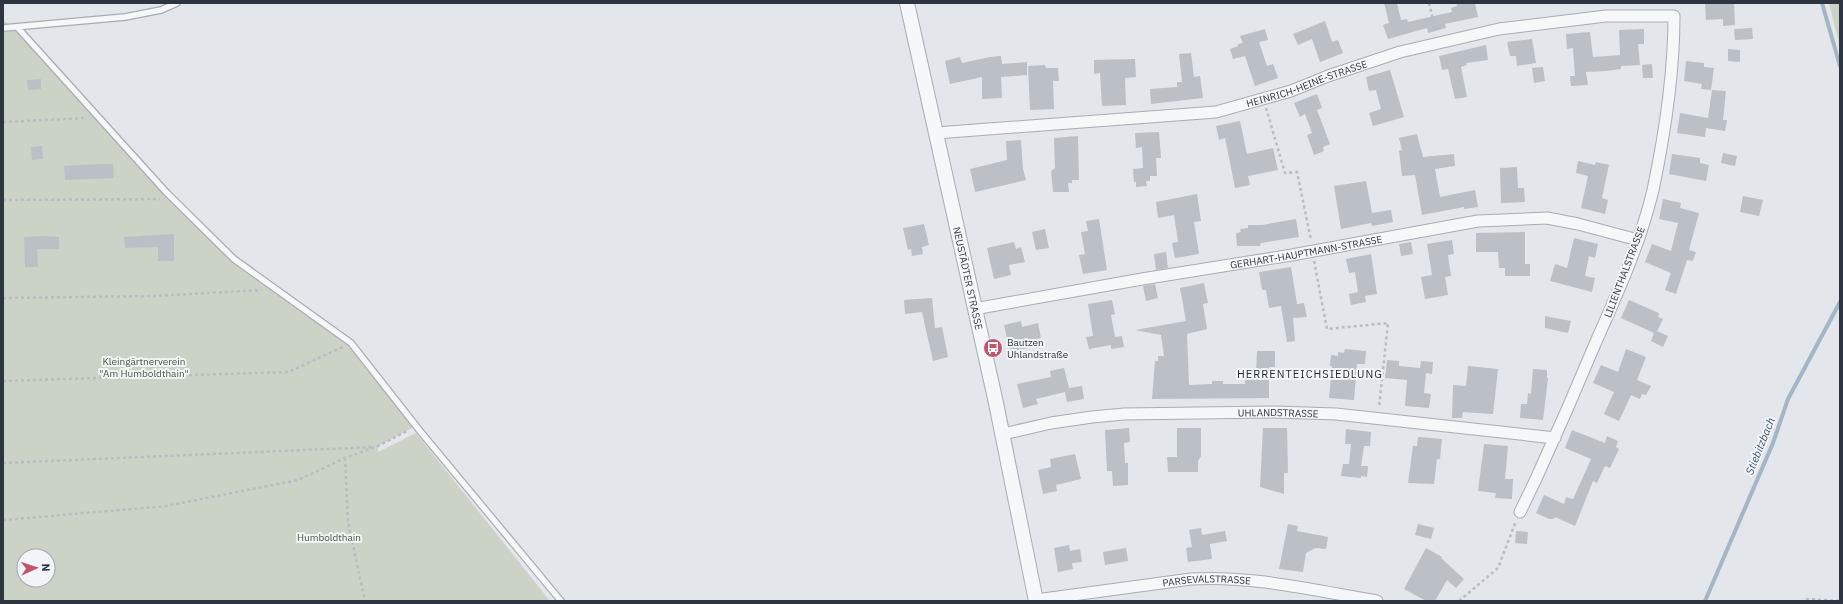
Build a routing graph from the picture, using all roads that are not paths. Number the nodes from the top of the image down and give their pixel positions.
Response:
1 (177, 3) edge
2 (907, 3) edge
3 (1674, 16) joint
4 (17, 27) junction
5 (3, 28) edge
6 (936, 133) junction
7 (1638, 240) junction
8 (974, 309) junction
9 (1002, 434) junction
10 (1554, 438) junction
11 (1520, 512) road end
12 (1036, 600) edge
13 (561, 601) edge
14 (1377, 601) edge

1 - 4 lane
2 - 6 street, NEUSTÄDTER STRASSE
3 - 6 street, HEINRICH-HEINE-STRASSE
3 - 7 street, LILIENTHALSTRASSE
4 - 5 lane
4 - 13 lane
6 - 8 street, NEUSTÄDTER STRASSE
7 - 8 street, GERHART-HAUPTMANN-STRASSE
7 - 10 street, LILIENTHALSTRASSE
8 - 9 street, NEUSTÄDTER STRASSE
9 - 10 street, UHLANDSTRASSE
9 - 12 street, NEUSTÄDTER STRASSE
10 - 11 street, LILIENTHALSTRASSE
12 - 14 street, PARSEVALSTRASSE

